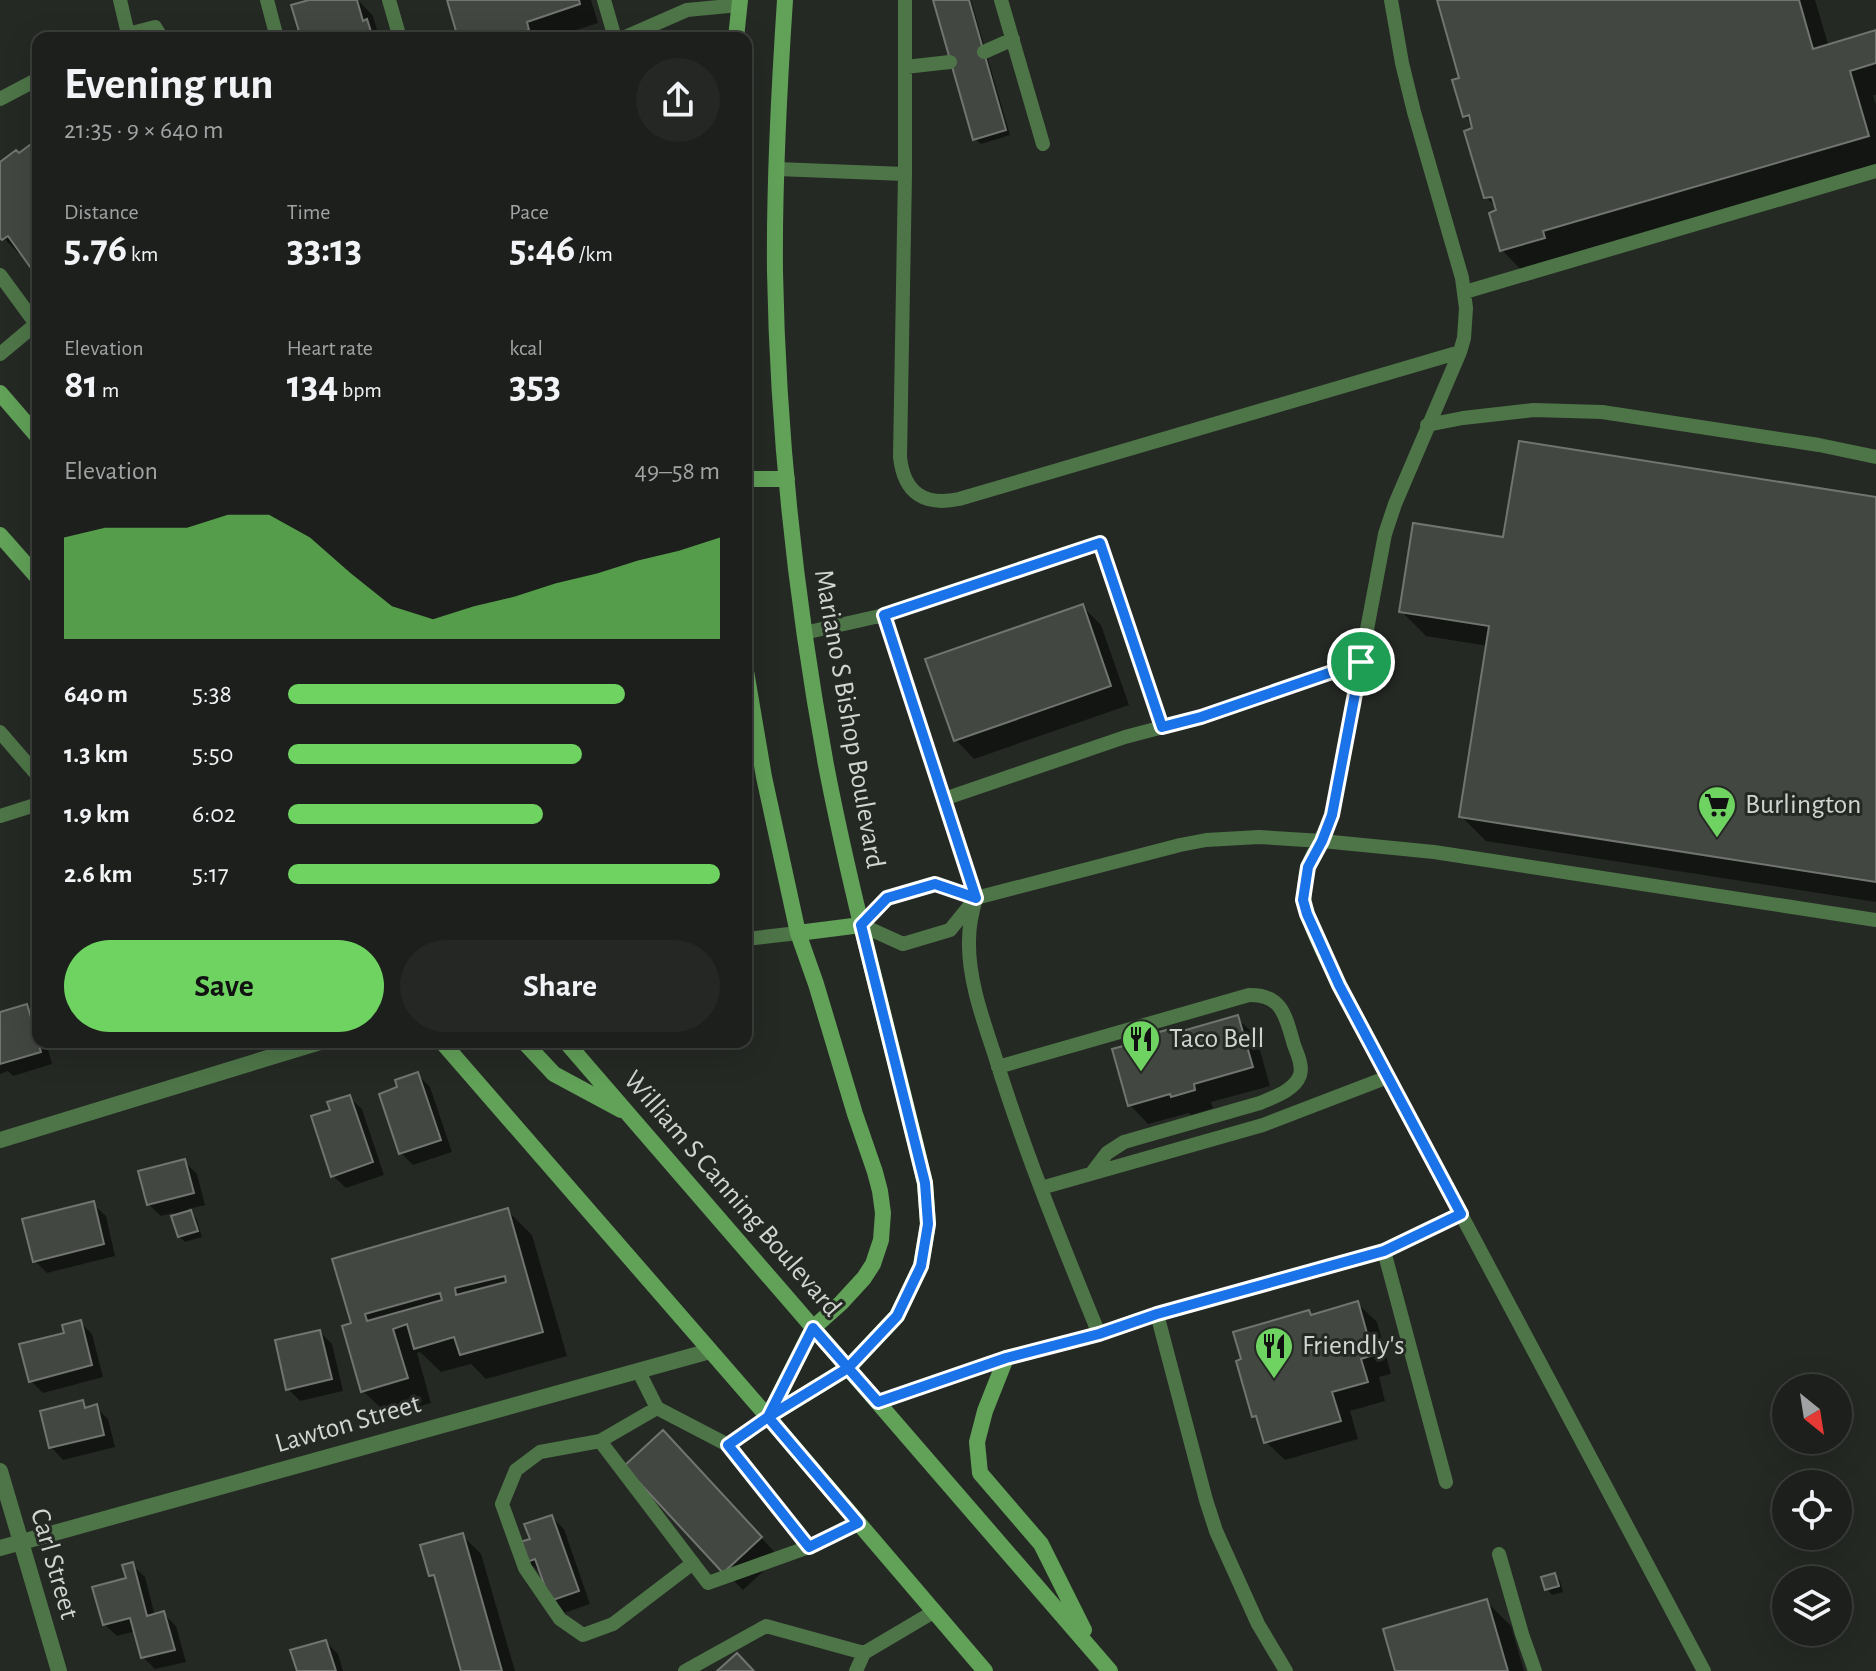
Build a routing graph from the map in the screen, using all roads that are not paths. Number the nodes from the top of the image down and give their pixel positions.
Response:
1 (120, 0) edge
2 (267, 0) edge
3 (389, 0) edge
4 (604, 0) edge
5 (785, 0) edge
6 (905, 0) edge
7 (1001, 0) edge
8 (1391, 0) edge
9 (739, 2) edge
10 (124, 32) edge
11 (138, 32) edge
12 (158, 32) edge
13 (275, 32) edge
14 (398, 32) edge
15 (613, 32) edge
16 (637, 32) edge
17 (736, 32) edge
18 (1013, 39) junction
19 (984, 52) dead end
20 (950, 62) dead end
21 (905, 67) junction
22 (32, 82) edge
23 (0, 97) edge
24 (1043, 144) dead end
25 (777, 169) junction
26 (1876, 171) edge
27 (905, 174) junction
28 (0, 275) edge
29 (1465, 292) junction
30 (32, 318) edge
31 (32, 329) edge
32 (1460, 352) junction
33 (0, 354) edge
34 (0, 393) edge
35 (1427, 425) junction
36 (32, 430) edge
37 (1876, 457) edge
38 (752, 479) edge
39 (787, 479) junction
40 (0, 535) edge
41 (32, 571) edge
42 (884, 615) junction
43 (804, 633) junction
44 (1361, 662) junction
45 (752, 706) edge
46 (1162, 727) junction
47 (0, 732) edge
48 (32, 769) edge
49 (944, 799) junction
50 (32, 806) edge
51 (0, 816) edge
52 (1322, 841) junction
53 (976, 898) junction
54 (1876, 920) edge
55 (861, 925) junction
56 (798, 933) junction
57 (752, 938) edge
58 (300, 1048) edge
59 (447, 1048) edge
60 (530, 1048) edge
61 (571, 1048) edge
62 (998, 1067) junction
63 (1388, 1077) junction
64 (629, 1115) junction
65 (0, 1140) edge
66 (1091, 1174) junction
67 (1041, 1188) junction
68 (1461, 1214) junction
69 (1384, 1251) junction
70 (1157, 1314) junction
71 (813, 1328) junction
72 (1099, 1334) junction
73 (710, 1351) junction
74 (1006, 1358) junction
75 (848, 1368) junction
76 (638, 1370) junction
77 (878, 1402) junction
78 (657, 1408) junction
79 (768, 1417) junction
80 (600, 1441) junction
81 (728, 1445) junction
82 (0, 1471) edge
83 (1446, 1482) dead end
84 (858, 1523) junction
85 (21, 1542) junction
86 (809, 1547) junction
87 (0, 1548) edge
88 (1499, 1554) dead end
89 (693, 1563) junction
90 (935, 1611) junction
91 (864, 1653) junction
92 (1095, 1653) junction
93 (59, 1671) edge
94 (685, 1671) edge
95 (856, 1671) edge
96 (985, 1671) edge
97 (1110, 1671) edge
98 (1286, 1671) edge
99 (1535, 1671) edge
100 (1704, 1671) edge

1 - 10 lane
2 - 13 lane
3 - 14 lane
4 - 15 lane
5 - 25 main road, Mariano S Bishop Boulevard
6 - 21 lane
7 - 18 lane
8 - 29 lane
9 - 16 lane
9 - 17 main road
11 - 12 lane
18 - 19 lane
18 - 24 lane
20 - 21 lane
21 - 27 lane
22 - 23 lane
25 - 27 lane
25 - 39 main road, Mariano S Bishop Boulevard
26 - 29 lane
27 - 32 lane
28 - 30 lane
29 - 32 lane
31 - 33 lane
32 - 35 lane
34 - 36 main road
35 - 37 lane
35 - 44 lane
38 - 39 main road
39 - 43 main road, Mariano S Bishop Boulevard
40 - 41 main road
42 - 43 lane
42 - 46 lane
42 - 49 lane
43 - 55 main road, Mariano S Bishop Boulevard
44 - 46 lane
44 - 52 lane
45 - 56 main road
46 - 49 lane
47 - 48 lane
49 - 53 lane
50 - 51 lane
52 - 53 lane
52 - 54 lane
52 - 63 lane
53 - 55 lane
53 - 55 lane
53 - 62 lane
55 - 56 main road
55 - 75 main road, Mariano S Bishop Boulevard
56 - 57 lane
56 - 71 main road
58 - 65 street
59 - 73 main road
60 - 64 main road
61 - 64 main road, William S Canning Boulevard
62 - 66 lane
62 - 67 lane
63 - 66 lane
63 - 68 lane
64 - 71 main road, William S Canning Boulevard
66 - 67 lane
67 - 72 lane
68 - 69 lane
68 - 100 lane
69 - 70 lane
69 - 83 lane
70 - 72 lane
70 - 98 lane
71 - 75 main road, William S Canning Boulevard
71 - 79 main road
72 - 74 lane
73 - 76 street, Lawton Street
73 - 79 main road
74 - 77 lane
74 - 92 main road
75 - 77 main road, William S Canning Boulevard
75 - 79 main road, Mariano S Bishop Boulevard
76 - 78 lane
76 - 85 street, Lawton Street
77 - 92 main road, William S Canning Boulevard
78 - 80 lane
78 - 81 lane
79 - 81 lane
79 - 84 main road
80 - 89 lane
80 - 89 lane
81 - 86 lane
82 - 85 street, Carl Street
84 - 86 lane
84 - 90 main road
85 - 87 street, Lawton Street
85 - 93 street, Carl Street
86 - 89 lane
88 - 99 lane
90 - 91 lane
90 - 96 main road
91 - 94 lane
91 - 95 lane
92 - 97 main road, William S Canning Boulevard

